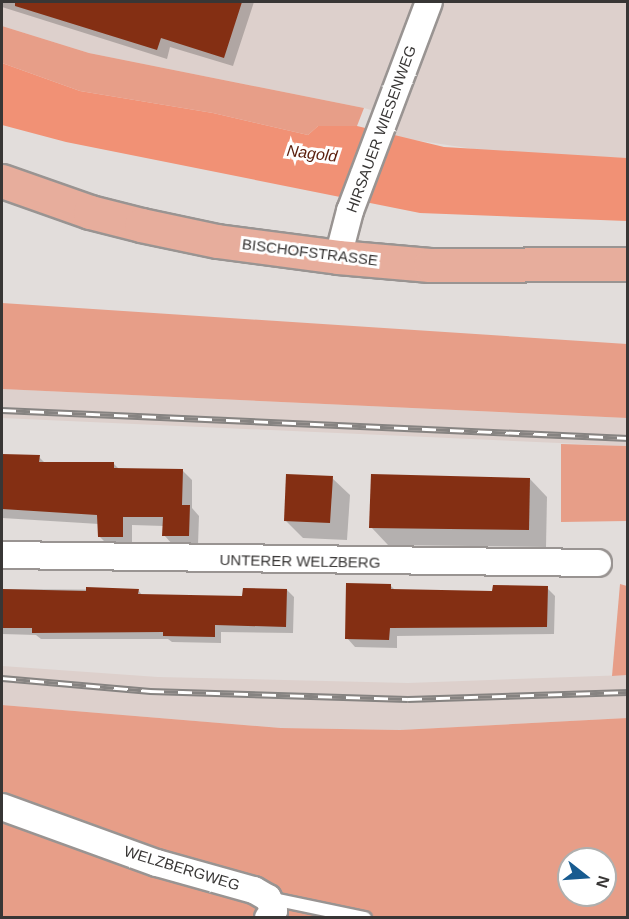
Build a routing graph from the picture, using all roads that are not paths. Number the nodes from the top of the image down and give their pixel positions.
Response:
1 (429, 2) edge
2 (2, 181) edge
3 (338, 257) junction
4 (627, 264) edge
5 (2, 555) edge
6 (598, 563) dead end
7 (2, 807) edge
8 (268, 908) edge
9 (365, 918) edge

1 - 3 street, HIRSAUER WIESENWEG
2 - 3 main road, BISCHOFSTRASSE
3 - 4 main road, BISCHOFSTRASSE
5 - 6 street, UNTERER WELZBERG
7 - 8 street, WELZBERGWEG
8 - 9 lane, WELZBERGWEG

